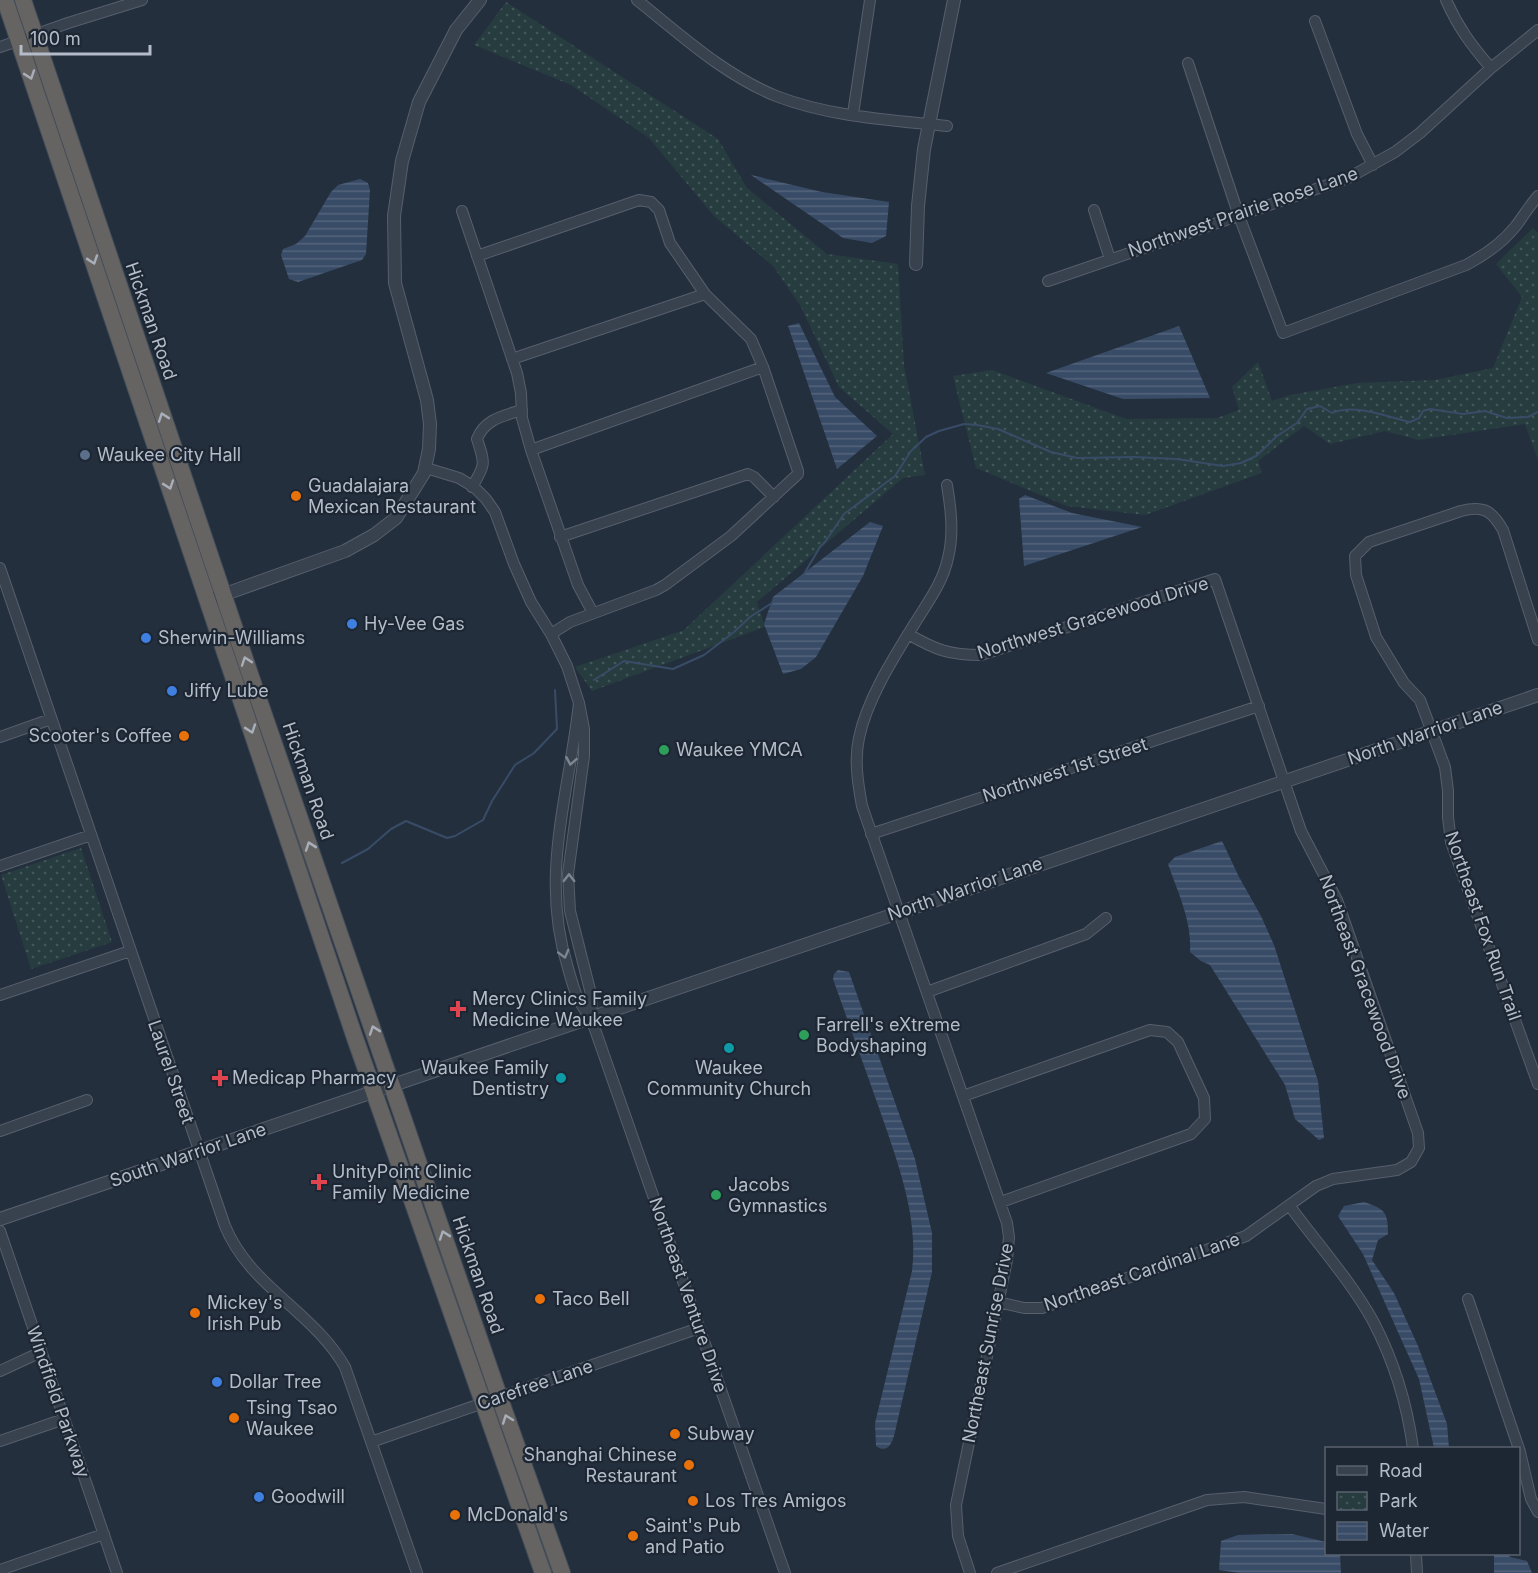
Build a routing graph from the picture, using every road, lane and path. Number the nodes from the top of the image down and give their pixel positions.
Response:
1 (4, 0) edge
2 (22, 0) edge
3 (142, 0) edge
4 (480, 0) edge
5 (637, 0) edge
6 (870, 0) edge
7 (954, 0) edge
8 (1446, 0) edge
9 (1315, 21) dead end
10 (1538, 30) edge
11 (27, 38) junction
12 (0, 47) edge
13 (1188, 63) dead end
14 (1491, 68) junction
15 (853, 114) junction
16 (928, 124) junction
17 (947, 126) dead end
18 (1373, 165) junction
19 (1538, 196) edge
20 (1094, 210) dead end
21 (462, 211) dead end
22 (1239, 216) junction
23 (477, 256) junction
24 (1110, 259) junction
25 (916, 264) dead end
26 (1048, 281) dead end
27 (705, 294) junction
28 (512, 359) junction
29 (763, 368) junction
30 (522, 410) junction
31 (531, 450) junction
32 (426, 468) junction
33 (947, 485) dead end
34 (472, 487) junction
35 (774, 497) junction
36 (560, 537) junction
37 (0, 568) edge
38 (215, 597) junction
39 (593, 613) junction
40 (551, 634) junction
41 (908, 634) junction
42 (1538, 640) edge
43 (1538, 695) edge
44 (579, 703) junction
45 (1259, 706) junction
46 (51, 719) junction
47 (1432, 730) junction
48 (0, 737) edge
49 (1283, 781) junction
50 (872, 834) junction
51 (91, 835) junction
52 (0, 866) edge
53 (899, 912) junction
54 (1106, 918) dead end
55 (130, 951) junction
56 (927, 992) junction
57 (0, 995) edge
58 (591, 1018) junction
59 (1538, 1084) edge
60 (393, 1085) junction
61 (375, 1092) junction
62 (963, 1096) junction
63 (87, 1100) dead end
64 (0, 1131) edge
65 (199, 1152) junction
66 (1411, 1162) joint
67 (1001, 1202) junction
68 (1289, 1205) junction
69 (0, 1219) edge
70 (0, 1231) edge
71 (1467, 1299) dead end
72 (998, 1302) junction
73 (699, 1328) junction
74 (41, 1352) junction
75 (0, 1371) edge
76 (492, 1400) junction
77 (64, 1419) junction
78 (0, 1441) edge
79 (371, 1442) junction
80 (1413, 1447) edge
81 (1518, 1447) edge
82 (1520, 1452) edge
83 (1535, 1498) edge
84 (1520, 1502) edge
85 (1325, 1509) edge
86 (1538, 1512) edge
87 (104, 1534) junction
88 (1416, 1555) edge
89 (0, 1570) edge
90 (117, 1573) edge
91 (417, 1573) edge
92 (543, 1573) edge
93 (562, 1573) edge
94 (785, 1573) edge
95 (970, 1573) edge
96 (997, 1573) edge
97 (1417, 1573) edge

1 - 11 highway, Hickman Road
2 - 11 highway, Hickman Road
3 - 11 street
4 - 32 street
5 - 15 street
6 - 15 street
7 - 16 street
8 - 14 street
9 - 18 street
10 - 14 street, Northwest Prairie Rose Lane
11 - 12 street
11 - 38 highway, Hickman Road
13 - 22 street
14 - 18 street, Northwest Prairie Rose Lane
15 - 16 street
16 - 17 street
16 - 25 street
18 - 22 street, Northwest Prairie Rose Lane
19 - 22 street
20 - 24 street
21 - 23 street
22 - 24 street, Northwest Prairie Rose Lane
23 - 27 street
23 - 28 street
24 - 26 street, Northwest Prairie Rose Lane
27 - 28 street
27 - 29 street
28 - 30 street
29 - 31 street
29 - 35 street
30 - 31 street
30 - 34 street
31 - 36 street
32 - 34 street
32 - 38 street
33 - 41 street, Northeast Sunrise Drive
34 - 40 street
35 - 36 street
35 - 39 street
36 - 39 street
37 - 46 street, Laurel Street
60 -> 38 highway, Hickman Road
38 -> 61 highway, Hickman Road
39 - 40 street
40 - 44 street
41 - 45 street, Northwest Gracewood Drive
41 - 50 street, Northeast Sunrise Drive
42 - 47 street, Northeast Fox Run Trail
43 - 47 street, North Warrior Lane
58 -> 44 street
44 -> 58 street
45 - 49 street, Northwest Gracewood Drive
45 - 50 street, Northwest 1st Street
46 - 48 street
46 - 51 street, Laurel Street
47 - 49 street, North Warrior Lane
47 - 59 street, Northeast Fox Run Trail
49 - 53 street, North Warrior Lane
49 - 66 street, Northeast Gracewood Drive
50 - 53 street, Northeast Sunrise Drive
51 - 52 street
51 - 55 street, Laurel Street
53 - 56 street, Northeast Sunrise Drive
53 - 58 street, North Warrior Lane
54 - 56 street
55 - 57 street
55 - 65 street, Laurel Street
56 - 62 street, Northeast Sunrise Drive
58 - 60 street, North Warrior Lane
58 - 73 street, Northeast Venture Drive
60 - 61 street, South Warrior Lane
76 -> 60 highway, Hickman Road
61 - 65 street, South Warrior Lane
61 - 76 highway, Hickman Road
62 - 67 street, Northeast Sunrise Drive
62 - 67 street
63 - 64 street
65 - 69 street, South Warrior Lane
65 - 79 street, Laurel Street
66 - 68 street, Northeast Cardinal Lane
67 - 72 street, Northeast Sunrise Drive
68 - 72 street, Northeast Cardinal Lane
68 - 80 street
70 - 74 street, Windfield Parkway
71 - 81 street
72 - 95 street, Northeast Sunrise Drive
73 - 76 street, Carefree Lane
73 - 94 street, Northeast Venture Drive
74 - 75 street
74 - 77 street, Windfield Parkway
76 - 79 street, Carefree Lane
76 - 92 highway, Hickman Road
93 -> 76 highway, Hickman Road
77 - 78 street
77 - 87 street, Windfield Parkway
79 - 91 street, Laurel Street
82 - 83 street
83 - 84 street
83 - 86 street
85 - 96 street
87 - 89 street
87 - 90 street, Windfield Parkway
88 - 97 street

